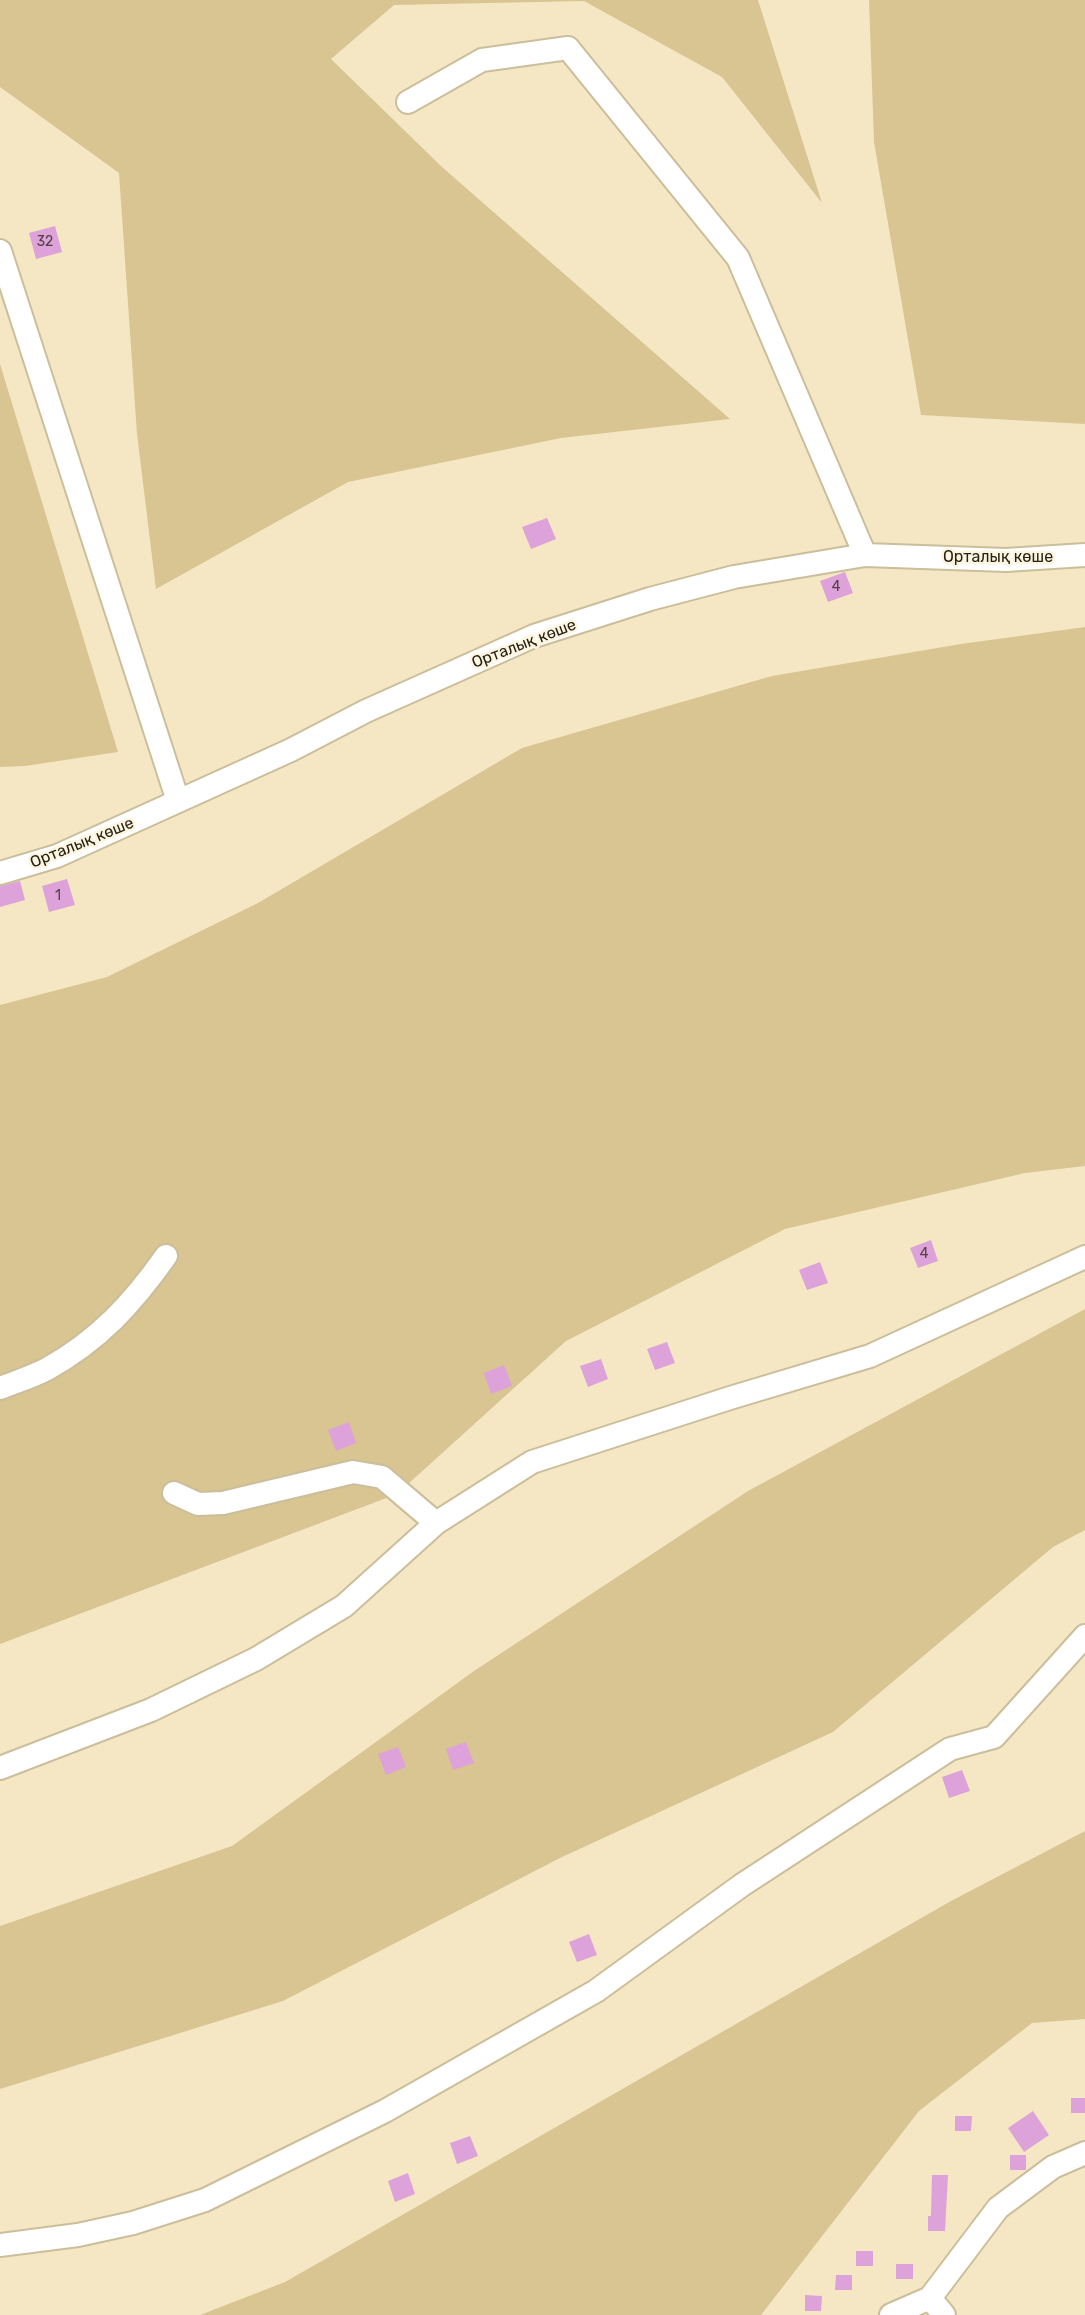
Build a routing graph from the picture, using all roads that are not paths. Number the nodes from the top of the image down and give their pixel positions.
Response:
1 (408, 102) dead end
2 (0, 251) edge
3 (865, 555) junction
4 (1085, 555) edge
5 (178, 801) junction
6 (0, 873) edge
7 (166, 1256) dead end
8 (1085, 1257) edge
9 (0, 1388) edge
10 (174, 1493) dead end
11 (436, 1523) junction
12 (1085, 1636) edge
13 (0, 1768) edge
14 (1085, 2153) edge
15 (0, 2245) edge
16 (937, 2306) edge
17 (891, 2315) edge

1 - 3 street
2 - 5 street
3 - 4 street, Орталық көше
3 - 5 street, Орталық көше
5 - 6 street, Орталық көше
7 - 9 street
8 - 11 street
10 - 11 street
11 - 13 street
12 - 15 street
14 - 16 street
16 - 17 street

